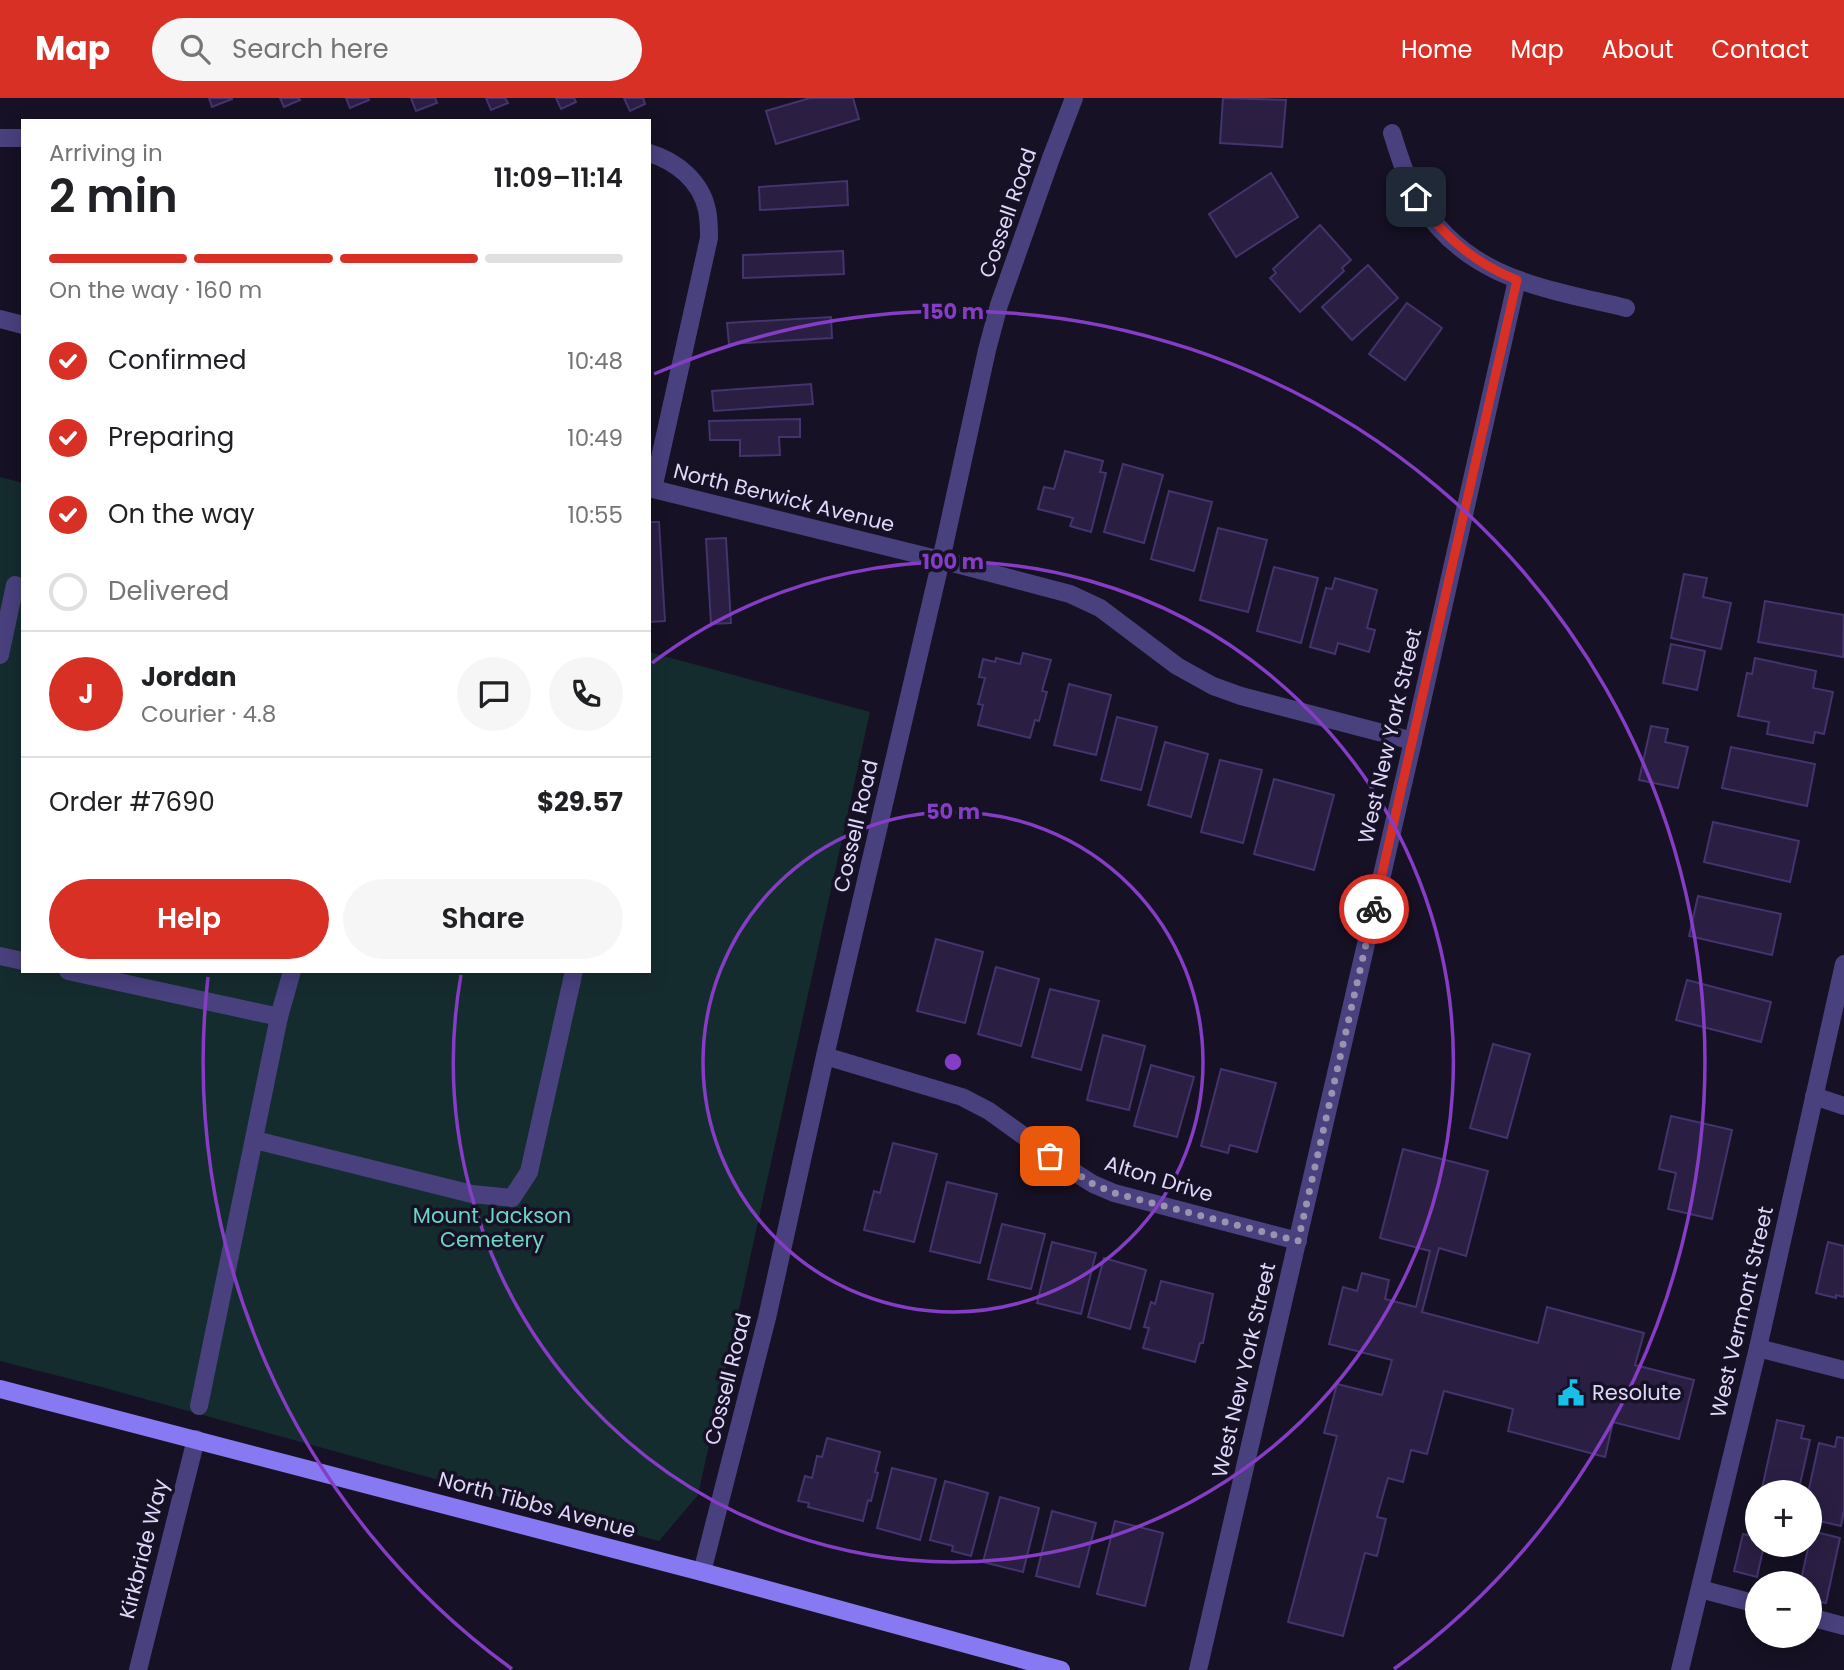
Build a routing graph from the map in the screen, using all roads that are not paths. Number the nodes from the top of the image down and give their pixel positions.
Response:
1 (1074, 98) edge
2 (1392, 133) dead end
3 (0, 138) edge
4 (21, 138) edge
5 (651, 154) edge
6 (1517, 280) junction
7 (1626, 308) dead end
8 (0, 319) edge
9 (21, 324) edge
10 (651, 489) edge
11 (941, 560) junction
12 (15, 585) dead end
13 (0, 655) edge
14 (1413, 741) junction
15 (0, 956) edge
16 (21, 961) edge
17 (1844, 964) edge
18 (77, 973) edge
19 (291, 973) edge
20 (574, 973) edge
21 (279, 1017) junction
22 (825, 1056) junction
23 (1814, 1096) junction
24 (1844, 1106) edge
25 (255, 1140) junction
26 (1298, 1241) junction
27 (1758, 1348) junction
28 (1844, 1370) edge
29 (0, 1389) edge
30 (199, 1406) dead end
31 (196, 1439) junction
32 (702, 1572) junction
33 (1700, 1589) junction
34 (1745, 1601) edge
35 (1822, 1620) edge
36 (1844, 1626) edge
37 (138, 1670) edge
38 (1061, 1670) edge
39 (1198, 1670) edge
40 (1680, 1670) edge

1 - 11 street, Cossell Road
2 - 6 street
3 - 4 street
5 - 10 street
6 - 7 street
6 - 14 street, West New York Street
8 - 9 street
10 - 11 street, North Berwick Avenue
11 - 14 street, North Berwick Avenue
11 - 22 street, Cossell Road
12 - 13 street
14 - 26 street, West New York Street
15 - 16 street
17 - 23 street, West Vermont Street
18 - 21 street
19 - 21 street
20 - 25 street
21 - 25 street
22 - 26 street, Alton Drive
22 - 32 street, Cossell Road
23 - 24 street
23 - 27 street, West Vermont Street
25 - 30 street
26 - 39 street, West New York Street
27 - 28 street
27 - 33 street, West Vermont Street
29 - 31 street, North Tibbs Avenue
31 - 32 street, North Tibbs Avenue
31 - 37 street, Kirkbride Way
32 - 38 street, North Tibbs Avenue
33 - 34 street
33 - 40 street, West Vermont Street
35 - 36 street

